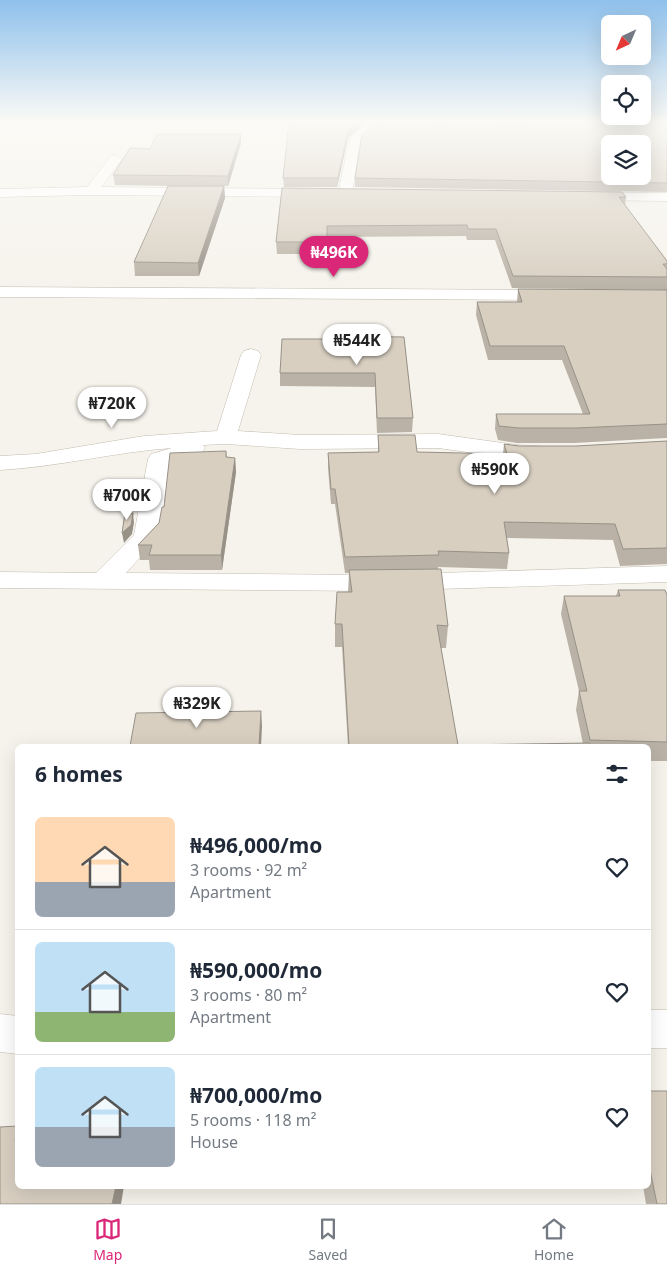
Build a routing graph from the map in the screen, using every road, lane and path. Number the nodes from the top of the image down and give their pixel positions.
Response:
1 (101, 178) edge
2 (351, 178) edge
3 (91, 191) junction
4 (0, 193) edge
5 (575, 197) edge
6 (667, 197) edge
7 (0, 292) edge
8 (570, 295) edge
9 (251, 355) dead end
10 (226, 437) junction
11 (565, 452) edge
12 (0, 462) edge
13 (667, 574) edge
14 (0, 580) edge
15 (104, 580) junction
16 (667, 1028) edge
17 (651, 1029) edge
18 (0, 1033) edge
19 (15, 1034) edge

1 - 3 street
2 - 3 street
3 - 4 street
5 - 6 street
7 - 8 street
9 - 10 street
10 - 11 street
10 - 12 street
10 - 15 street
13 - 15 street
14 - 15 street
16 - 17 street
18 - 19 street

